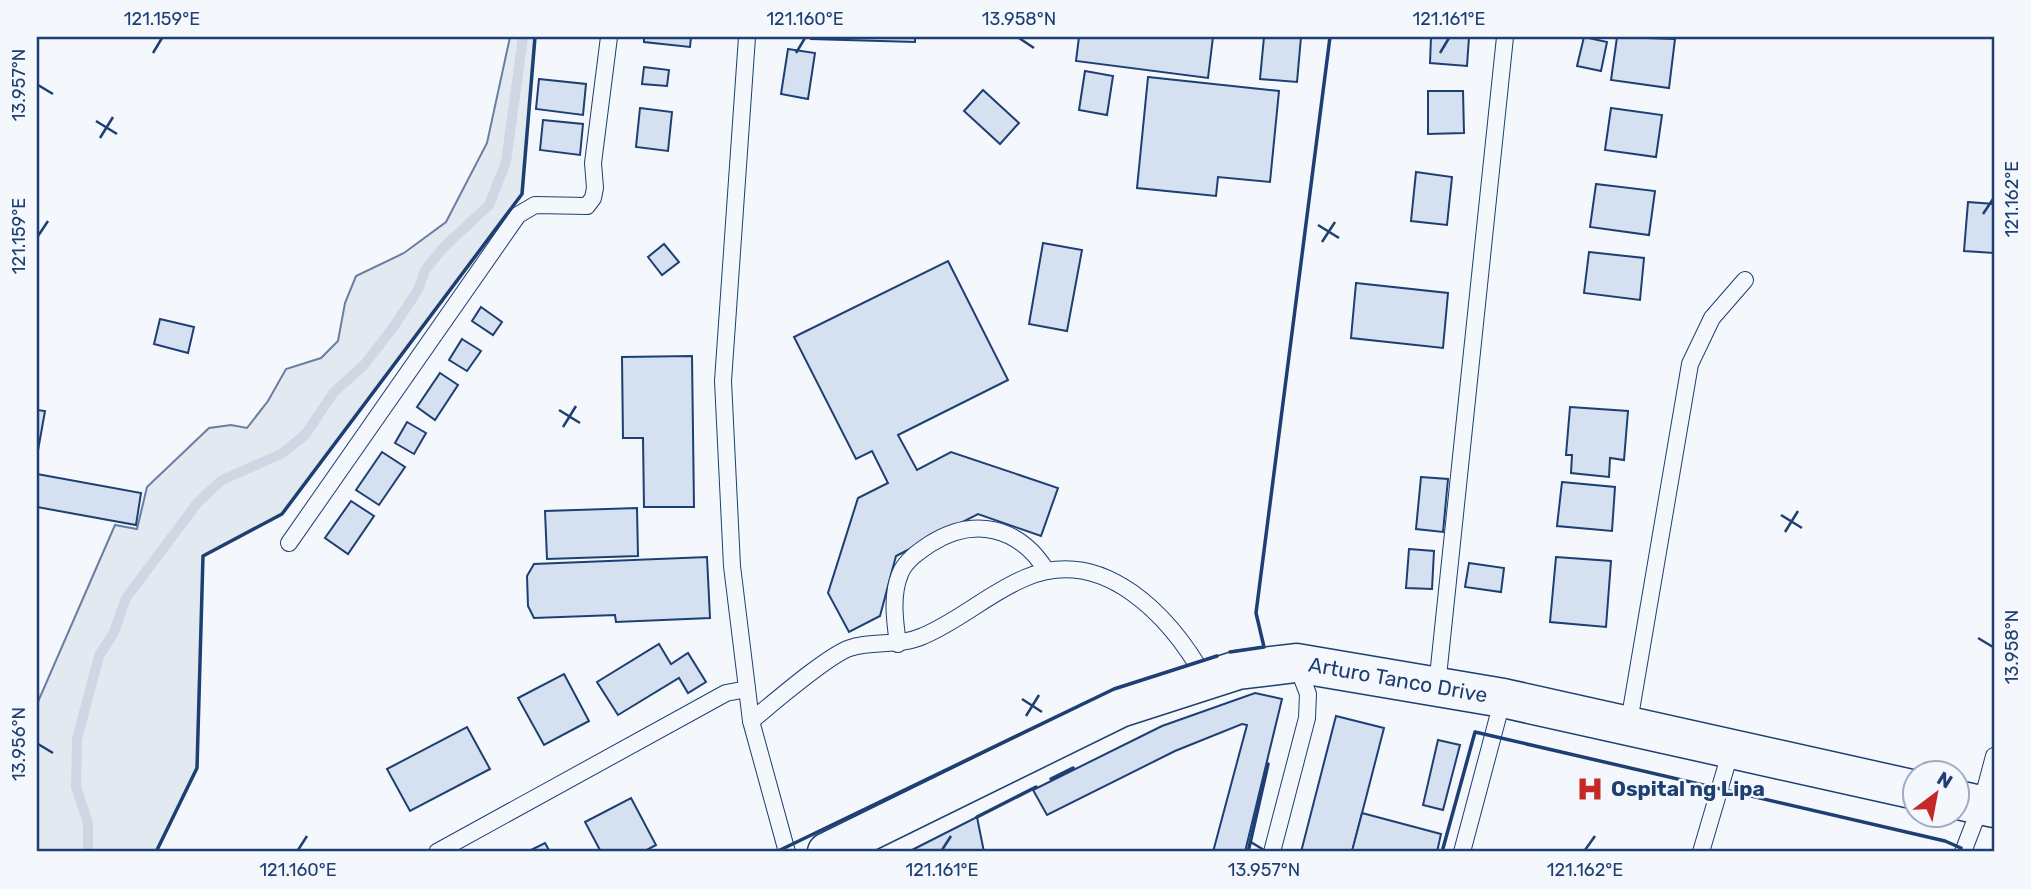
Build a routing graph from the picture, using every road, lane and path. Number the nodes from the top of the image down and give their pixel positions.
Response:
1 (609, 37) edge
2 (747, 37) edge
3 (1506, 37) edge
4 (1745, 280) dead end
5 (289, 543) dead end
6 (1046, 570) junction
7 (898, 644) junction
8 (1297, 663) junction
9 (1206, 680) junction
10 (1437, 686) junction
11 (747, 689) junction
12 (1503, 698) junction
13 (751, 721) junction
14 (1628, 728) junction
15 (1731, 750) junction
16 (1994, 756) edge
17 (1902, 787) edge
18 (1978, 804) edge
19 (839, 849) edge
20 (437, 852) edge
21 (787, 852) edge
22 (1272, 852) edge
23 (1462, 852) edge
24 (1701, 852) edge
25 (1963, 852) edge

1 - 5 lane
2 - 11 lane
3 - 10 lane
4 - 14 lane
6 - 7 lane
6 - 7 lane
6 - 9 lane
7 - 13 lane
8 - 9 street, Arturo Tanco Drive
8 - 10 street, Arturo Tanco Drive
8 - 22 lane
9 - 19 street, Arturo Tanco Drive
10 - 12 street, Arturo Tanco Drive
11 - 13 lane
11 - 20 lane
12 - 14 street, Arturo Tanco Drive
12 - 23 lane
13 - 21 lane
14 - 15 street, Arturo Tanco Drive
15 - 17 street, Arturo Tanco Drive
15 - 24 lane
16 - 18 lane
18 - 25 lane

